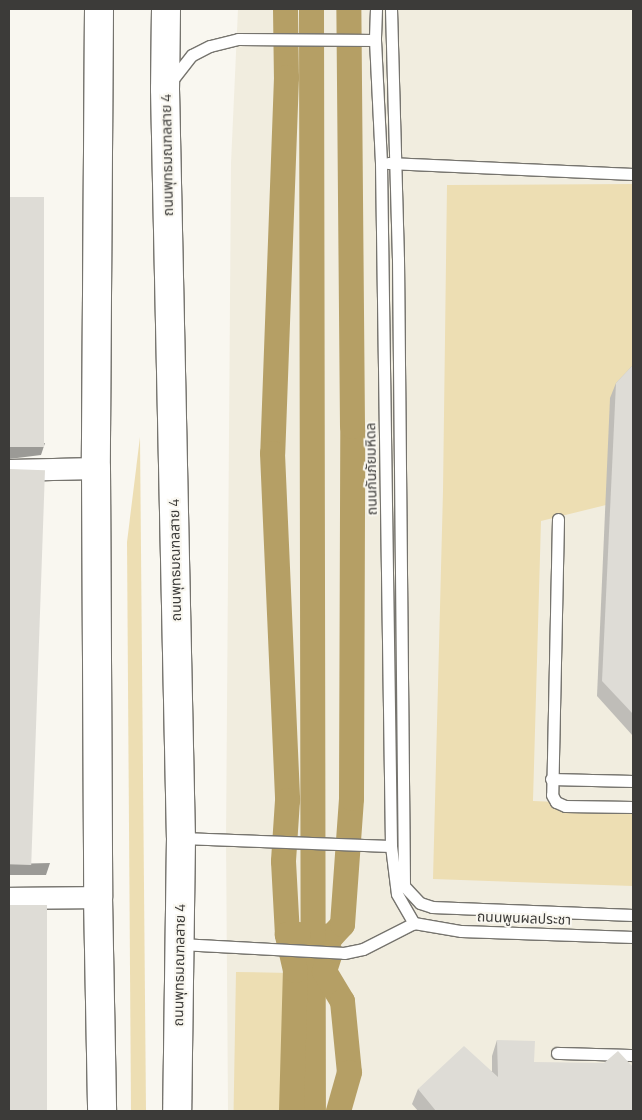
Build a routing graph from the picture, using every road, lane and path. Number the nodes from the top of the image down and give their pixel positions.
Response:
1 (99, 9) edge
2 (166, 9) edge
3 (376, 9) edge
4 (391, 9) edge
5 (375, 40) junction
6 (165, 89) junction
7 (381, 162) junction
8 (396, 163) junction
9 (633, 174) edge
10 (96, 468) junction
11 (9, 470) edge
12 (558, 520) dead end
13 (551, 779) junction
14 (633, 781) edge
15 (633, 807) edge
16 (181, 838) junction
17 (391, 846) junction
18 (98, 897) junction
19 (9, 898) edge
20 (420, 904) joint
21 (633, 915) edge
22 (414, 924) junction
23 (633, 937) edge
24 (180, 944) junction
25 (557, 1053) dead end
26 (633, 1055) edge
27 (102, 1111) edge
28 (177, 1111) edge

1 - 10 main road
2 - 6 main road, ถนนพุทธมณฑลสาย 4
3 - 5 lane, ถนนกันภัยมหิดล
4 - 8 lane, ถนนกันภัยมหิดล
5 - 6 lane
5 - 7 lane, ถนนกันภัยมหิดล
6 - 16 main road, ถนนพุทธมณฑลสาย 4
7 - 8 lane
7 - 17 lane, ถนนกันภัยมหิดล
8 - 9 lane
8 - 20 lane, ถนนกันภัยมหิดล
10 - 11 street
10 - 18 main road
12 - 13 lane
13 - 14 lane
13 - 15 lane
16 - 17 lane
16 - 24 main road, ถนนพุทธมณฑลสาย 4
17 - 22 lane, ถนนกันภัยมหิดล
18 - 19 street
18 - 27 main road
20 - 21 lane, ถนนพูนผลประชา
22 - 23 lane, ถนนพูนผลประชา
22 - 24 lane
24 - 28 main road, ถนนพุทธมณฑลสาย 4
25 - 26 lane

